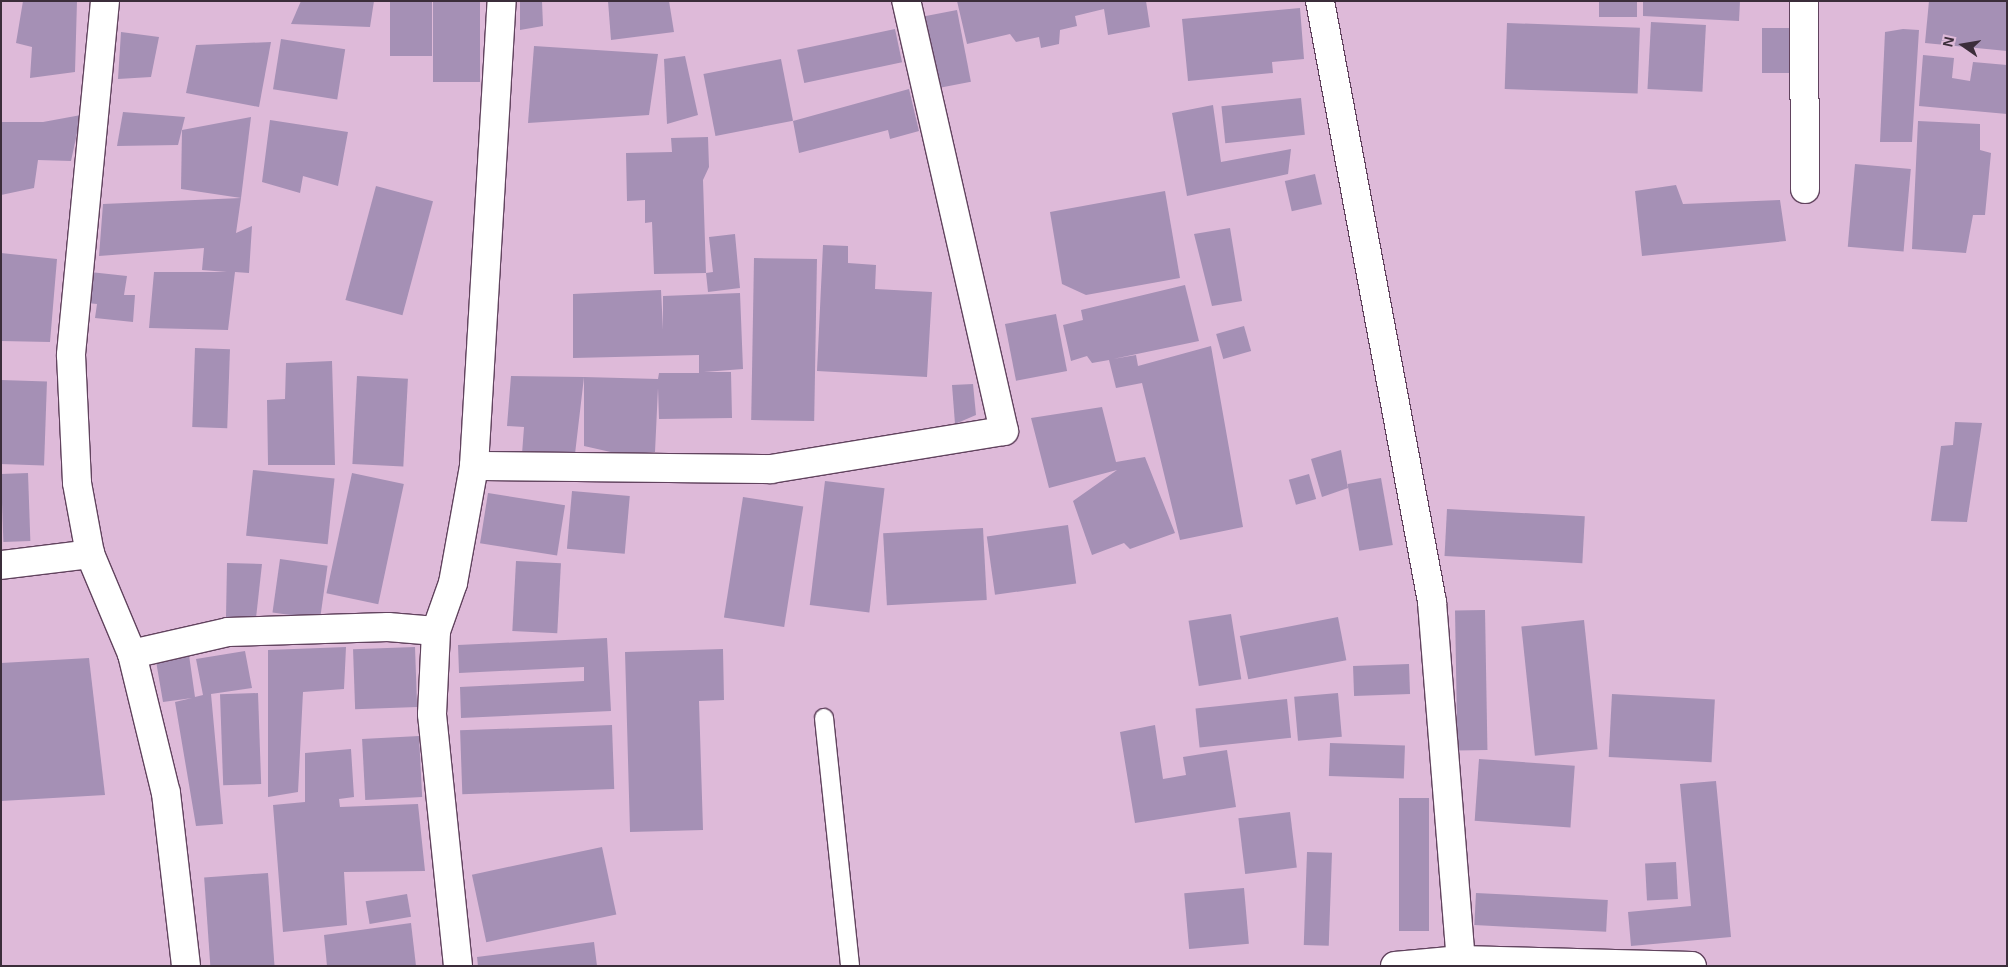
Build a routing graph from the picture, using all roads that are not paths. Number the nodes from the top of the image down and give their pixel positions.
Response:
1 (105, 1) edge
2 (502, 1) edge
3 (906, 1) edge
4 (1320, 1) edge
5 (1804, 1) edge
6 (1805, 189) dead end
7 (474, 466) junction
8 (90, 554) junction
9 (1, 565) edge
10 (436, 631) junction
11 (132, 654) junction
12 (824, 718) dead end
13 (1461, 963) edge
14 (186, 966) edge
15 (458, 966) edge
16 (850, 966) edge
17 (1395, 966) edge
18 (1692, 966) edge

1 - 8 street
2 - 7 street
3 - 7 street
4 - 13 street
5 - 6 street
7 - 10 street
8 - 9 street
8 - 11 street
10 - 11 street
10 - 15 street
11 - 14 street
12 - 16 lane
13 - 17 street
13 - 18 street

